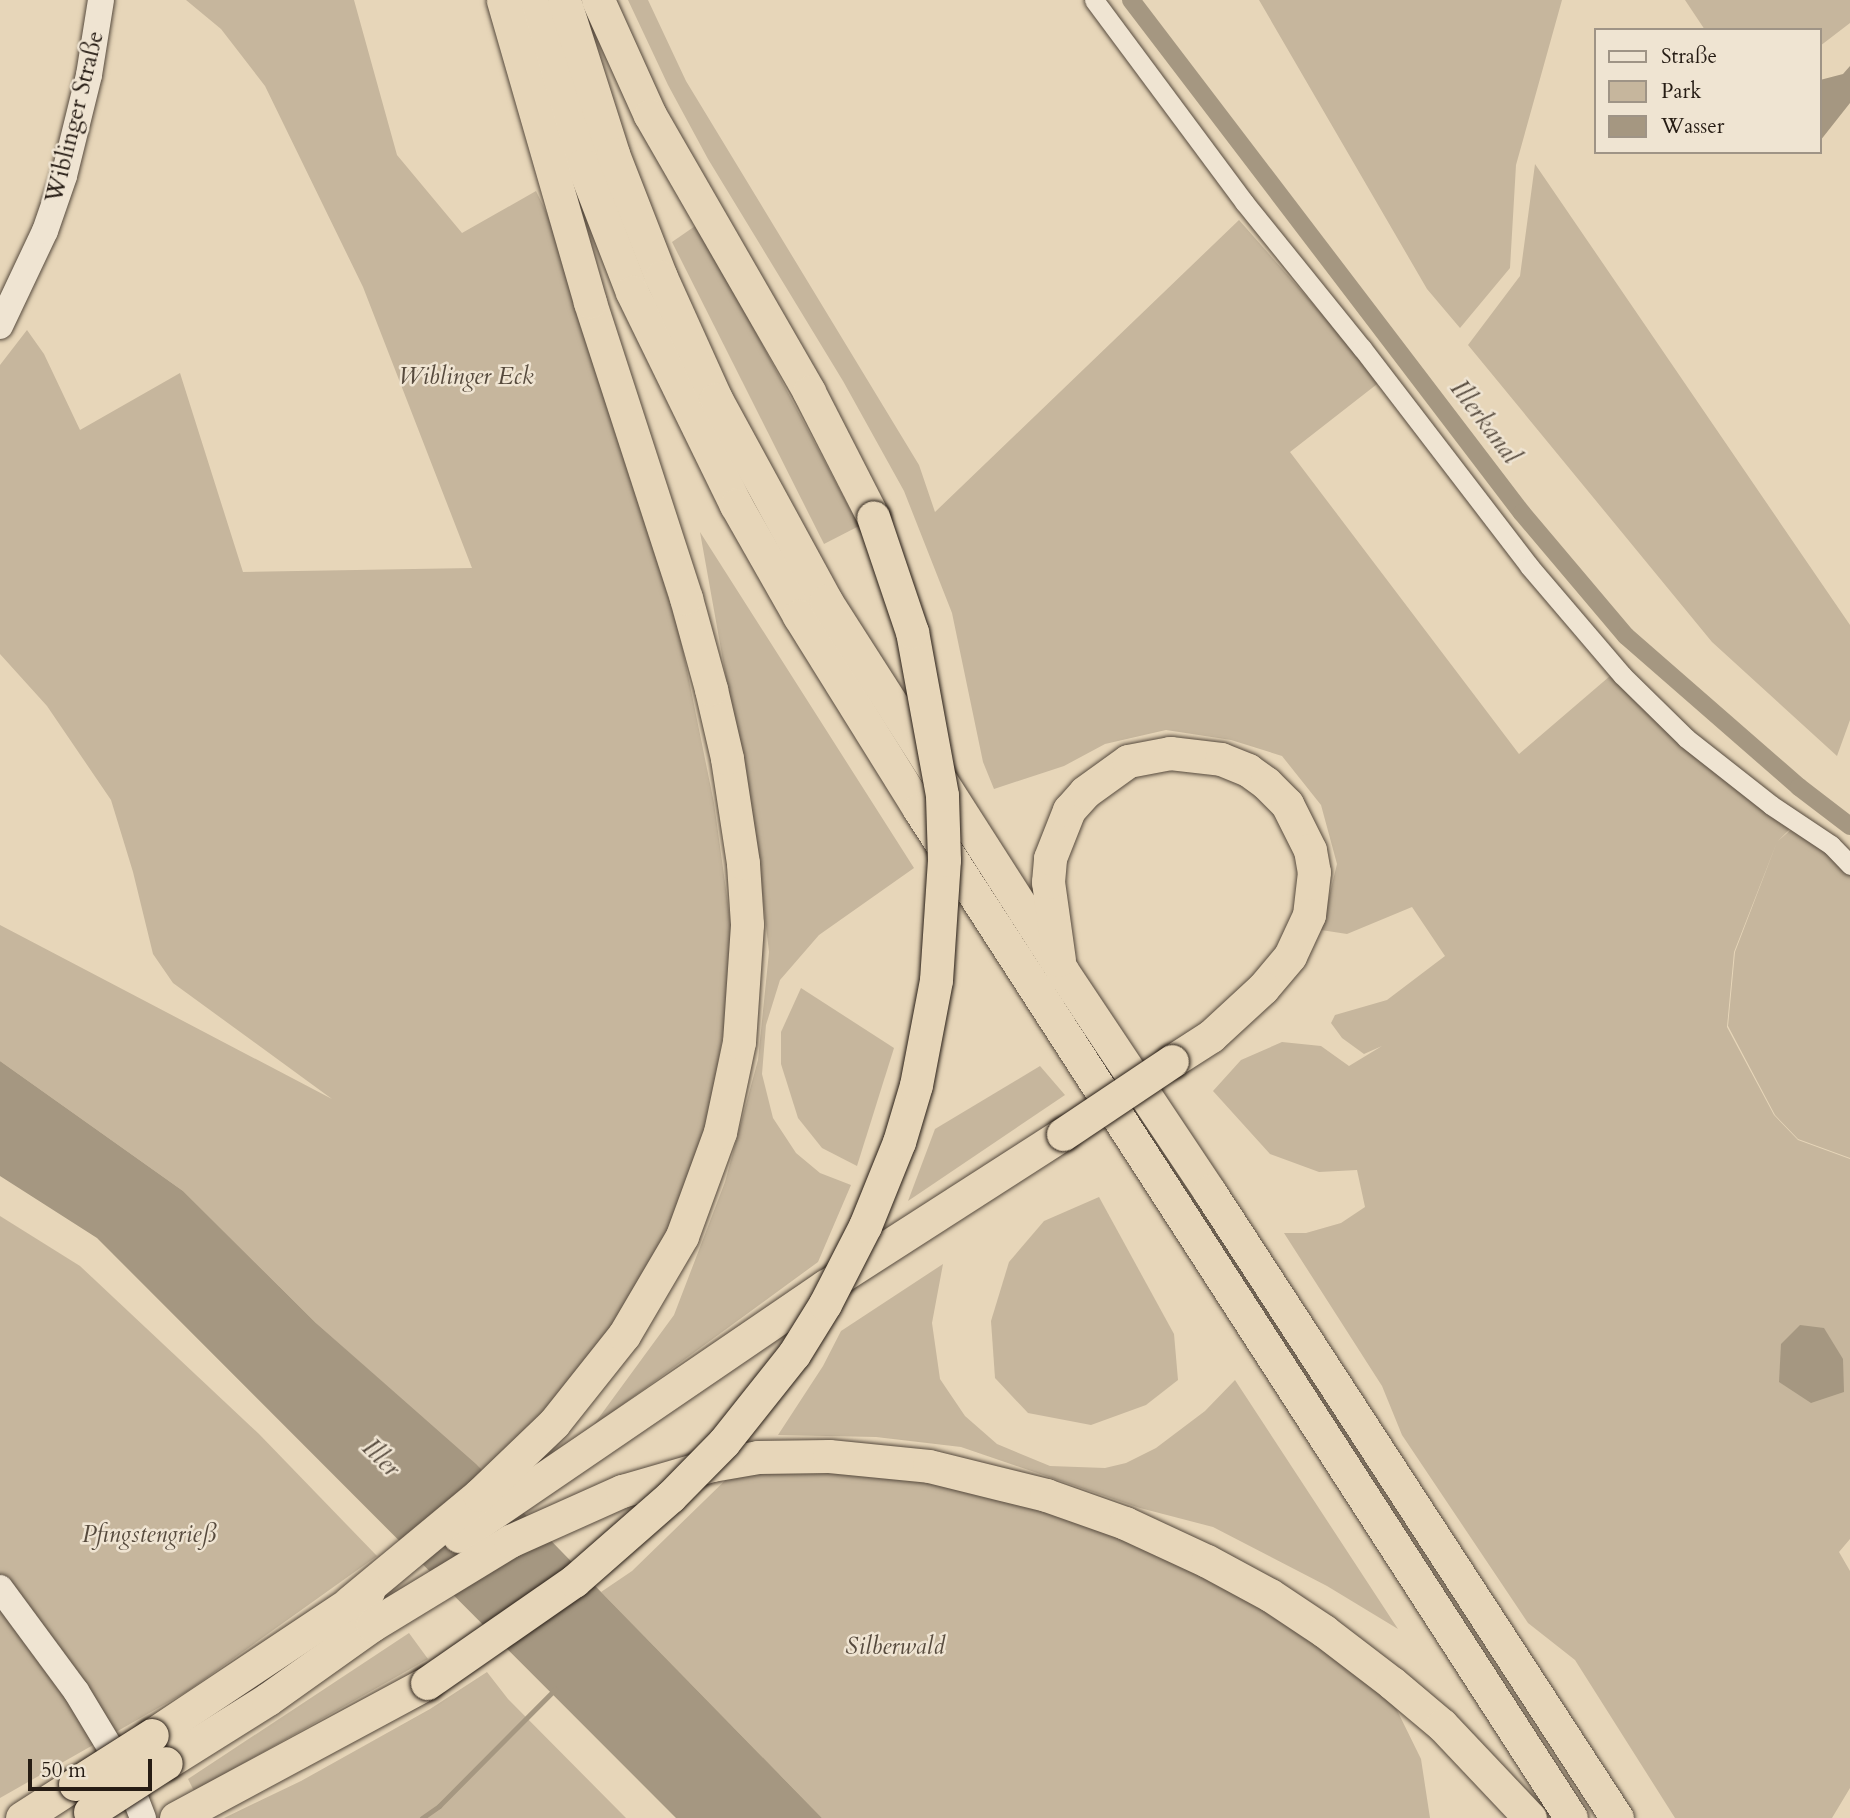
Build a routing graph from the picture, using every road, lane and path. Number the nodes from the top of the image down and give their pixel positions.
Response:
1 (102, 0) edge
2 (503, 0) edge
3 (531, 0) edge
4 (564, 0) edge
5 (598, 0) edge
6 (1094, 0) edge
7 (5, 317) edge
8 (1850, 865) edge
9 (1060, 969) junction
10 (0, 1588) edge
11 (361, 1613) junction
12 (82, 1805) edge
13 (183, 1815) edge
14 (22, 1818) edge
15 (143, 1818) edge
16 (1530, 1818) edge
17 (1571, 1818) edge
18 (1617, 1818) edge

1 - 7 main road, Wiblinger Straße
2 - 11 highway
3 - 17 highway
4 - 9 highway
5 - 13 highway, bridge
6 - 8 street
9 - 11 highway, bridge
9 - 18 highway
10 - 15 main road
11 - 12 highway, bridge
11 - 16 highway
12 - 14 highway

